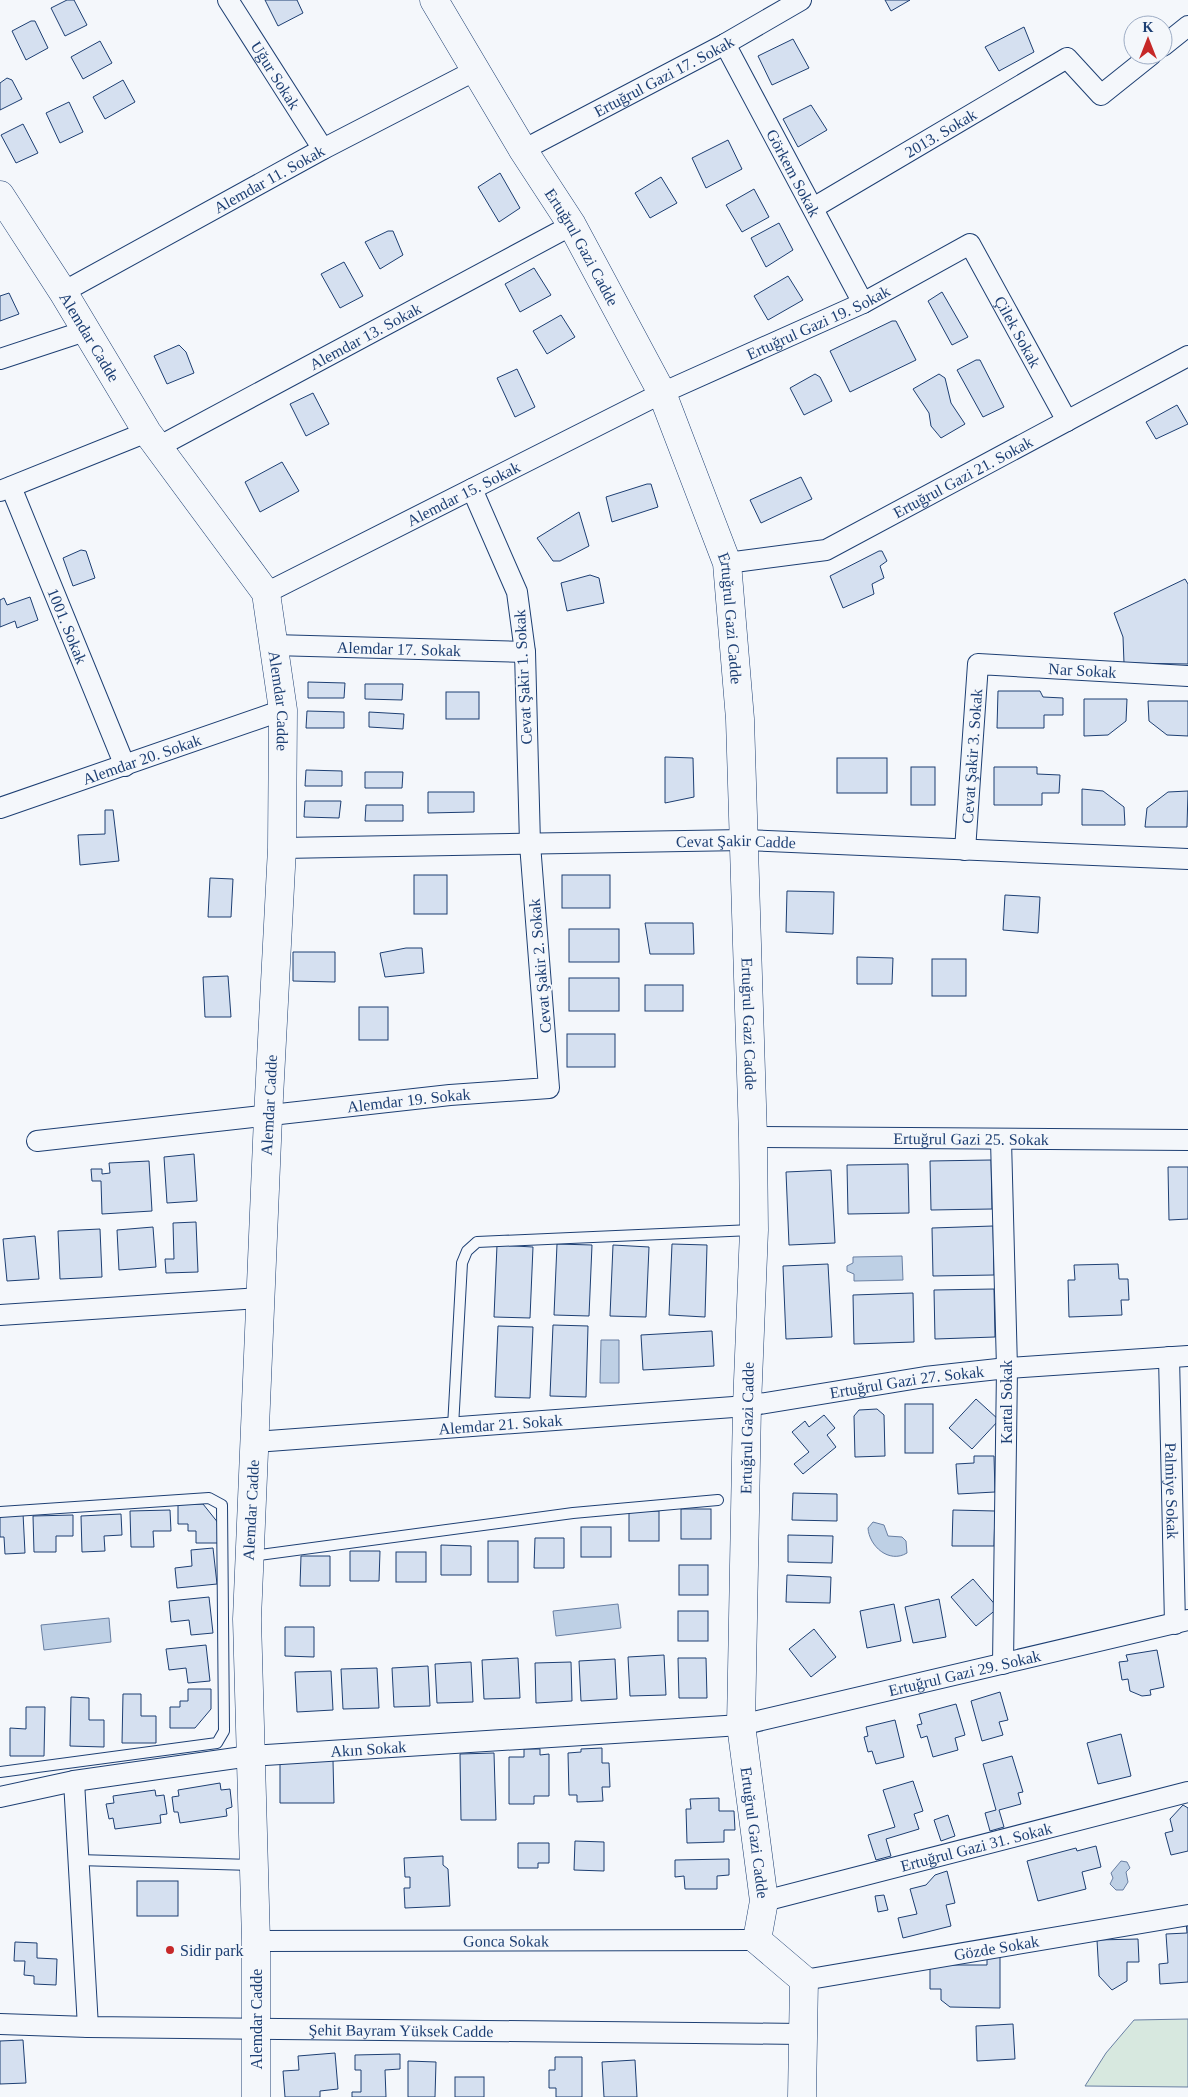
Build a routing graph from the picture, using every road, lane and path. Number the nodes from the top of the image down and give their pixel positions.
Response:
1 (228, 0) edge
2 (434, 0) edge
3 (801, 0) edge
4 (1188, 26) edge
5 (1173, 38) edge
6 (725, 44) junction
7 (1138, 65) edge
8 (476, 70) junction
9 (323, 149) junction
10 (523, 150) junction
11 (0, 195) edge
12 (813, 208) junction
13 (572, 225) junction
14 (970, 244) joint
15 (63, 292) junction
16 (863, 303) junction
17 (85, 330) junction
18 (1188, 356) edge
19 (0, 359) edge
20 (662, 393) junction
21 (1066, 421) junction
22 (152, 440) junction
23 (472, 488) junction
24 (6, 489) edge
25 (727, 563) junction
26 (266, 593) junction
27 (273, 645) junction
28 (524, 652) junction
29 (978, 664) joint
30 (1188, 676) edge
31 (283, 710) junction
32 (125, 766) junction
33 (0, 808) edge
34 (744, 840) junction
35 (530, 844) junction
36 (282, 848) junction
37 (965, 850) junction
38 (1188, 860) edge
39 (549, 1088) joint
40 (268, 1116) junction
41 (753, 1137) junction
42 (1001, 1140) junction
43 (1188, 1140) edge
44 (37, 1141) dead end
45 (754, 1230) junction
46 (261, 1298) junction
47 (0, 1315) edge
48 (1178, 1357) edge
49 (1007, 1368) junction
50 (747, 1406) junction
51 (453, 1427) junction
52 (255, 1442) junction
53 (718, 1500) dead end
54 (0, 1512) edge
55 (248, 1556) junction
56 (1182, 1622) edge
57 (1003, 1664) junction
58 (741, 1725) junction
59 (250, 1756) junction
60 (73, 1771) junction
61 (0, 1772) edge
62 (1188, 1792) edge
63 (0, 1797) edge
64 (78, 1860) junction
65 (252, 1865) junction
66 (764, 1901) junction
67 (1188, 1915) edge
68 (757, 1940) junction
69 (256, 1941) junction
70 (804, 1980) junction
71 (0, 2024) edge
72 (88, 2027) junction
73 (255, 2029) junction
74 (802, 2034) junction
75 (256, 2097) edge
76 (802, 2097) edge

1 - 9 street, Uğur Sokak
2 - 8 street, Ertuğrul Gazi Cadde
3 - 6 street, Ertuğrul Gazi 17. Sokak
4 - 5 street
6 - 10 street, Ertuğrul Gazi 17. Sokak
6 - 12 street, Görkem Sokak
7 - 12 street, 2013. Sokak
8 - 9 street, Alemdar 11. Sokak
8 - 10 street, Ertuğrul Gazi Cadde
9 - 15 street, Alemdar 11. Sokak
10 - 13 street, Ertuğrul Gazi Cadde
11 - 15 street, Alemdar Cadde
12 - 16 street, Görkem Sokak
13 - 20 street, Ertuğrul Gazi Cadde
13 - 22 street, Alemdar 13. Sokak
14 - 16 street, Ertuğrul Gazi 19. Sokak
14 - 21 street, Çilek Sokak
15 - 17 street, Alemdar Cadde
16 - 20 street, Ertuğrul Gazi 19. Sokak
17 - 19 street
17 - 22 street, Alemdar Cadde
18 - 21 street, Ertuğrul Gazi 21. Sokak
20 - 23 street, Alemdar 15. Sokak
20 - 25 street, Ertuğrul Gazi Cadde
21 - 25 street, Ertuğrul Gazi 21. Sokak
22 - 24 street, Alemdar 13. Sokak
22 - 26 street, Alemdar Cadde
23 - 26 street, Alemdar 15. Sokak
23 - 28 street, Cevat Şakir 1. Sokak
24 - 32 street, 1001. Sokak
25 - 34 street, Ertuğrul Gazi Cadde
26 - 27 street, Alemdar Cadde
27 - 28 street, Alemdar 17. Sokak
27 - 31 street, Alemdar Cadde
28 - 35 street, Cevat Şakir 1. Sokak
29 - 30 street, Nar Sokak
29 - 37 street, Cevat Şakir 3. Sokak
31 - 32 street, Alemdar 20. Sokak
31 - 36 street, Alemdar Cadde
32 - 33 street, Alemdar 20. Sokak
34 - 35 street, Cevat Şakir Cadde
34 - 37 street, Cevat Şakir Cadde
34 - 41 street, Ertuğrul Gazi Cadde
35 - 36 street, Cevat Şakir Cadde
35 - 39 street, Cevat Şakir 2. Sokak
36 - 40 street, Alemdar Cadde
37 - 38 street, Cevat Şakir Cadde
39 - 40 street, Alemdar 19. Sokak
40 - 44 street, Alemdar 19. Sokak
40 - 46 street, Alemdar Cadde
41 - 42 street, Ertuğrul Gazi 25. Sokak
41 - 45 street, Ertuğrul Gazi Cadde
42 - 43 street, Ertuğrul Gazi 25. Sokak
42 - 49 street, Kartal Sokak
45 - 50 street, Ertuğrul Gazi Cadde
45 - 51 lane
46 - 47 street
46 - 52 street, Alemdar Cadde
48 - 49 street, Ertuğrul Gazi 27. Sokak
48 - 56 street, Palmiye Sokak
49 - 50 street, Ertuğrul Gazi 27. Sokak
49 - 57 street, Kartal Sokak
50 - 51 street, Alemdar 21. Sokak
50 - 58 street, Ertuğrul Gazi Cadde
51 - 52 street, Alemdar 21. Sokak
52 - 55 street, Alemdar Cadde
53 - 55 lane
54 - 60 lane
55 - 59 street, Alemdar Cadde
56 - 57 street, Ertuğrul Gazi 29. Sokak
57 - 58 street, Ertuğrul Gazi 29. Sokak
58 - 59 street, Akın Sokak
58 - 66 street, Ertuğrul Gazi Cadde
59 - 60 street, Akın Sokak
59 - 65 street, Alemdar Cadde
60 - 61 lane
60 - 63 street, Akın Sokak
60 - 64 street
62 - 66 street, Ertuğrul Gazi 31. Sokak
64 - 65 lane
64 - 72 street
65 - 69 street, Alemdar Cadde
66 - 68 street, Ertuğrul Gazi Cadde
67 - 70 street, Gözde Sokak
68 - 69 street, Gonca Sokak
68 - 70 street
69 - 73 street, Alemdar Cadde
70 - 74 street
71 - 72 street, Şehit Bayram Yüksek Cadde
72 - 73 street, Şehit Bayram Yüksek Cadde
73 - 74 street, Şehit Bayram Yüksek Cadde
73 - 75 street, Alemdar Cadde
74 - 76 street

